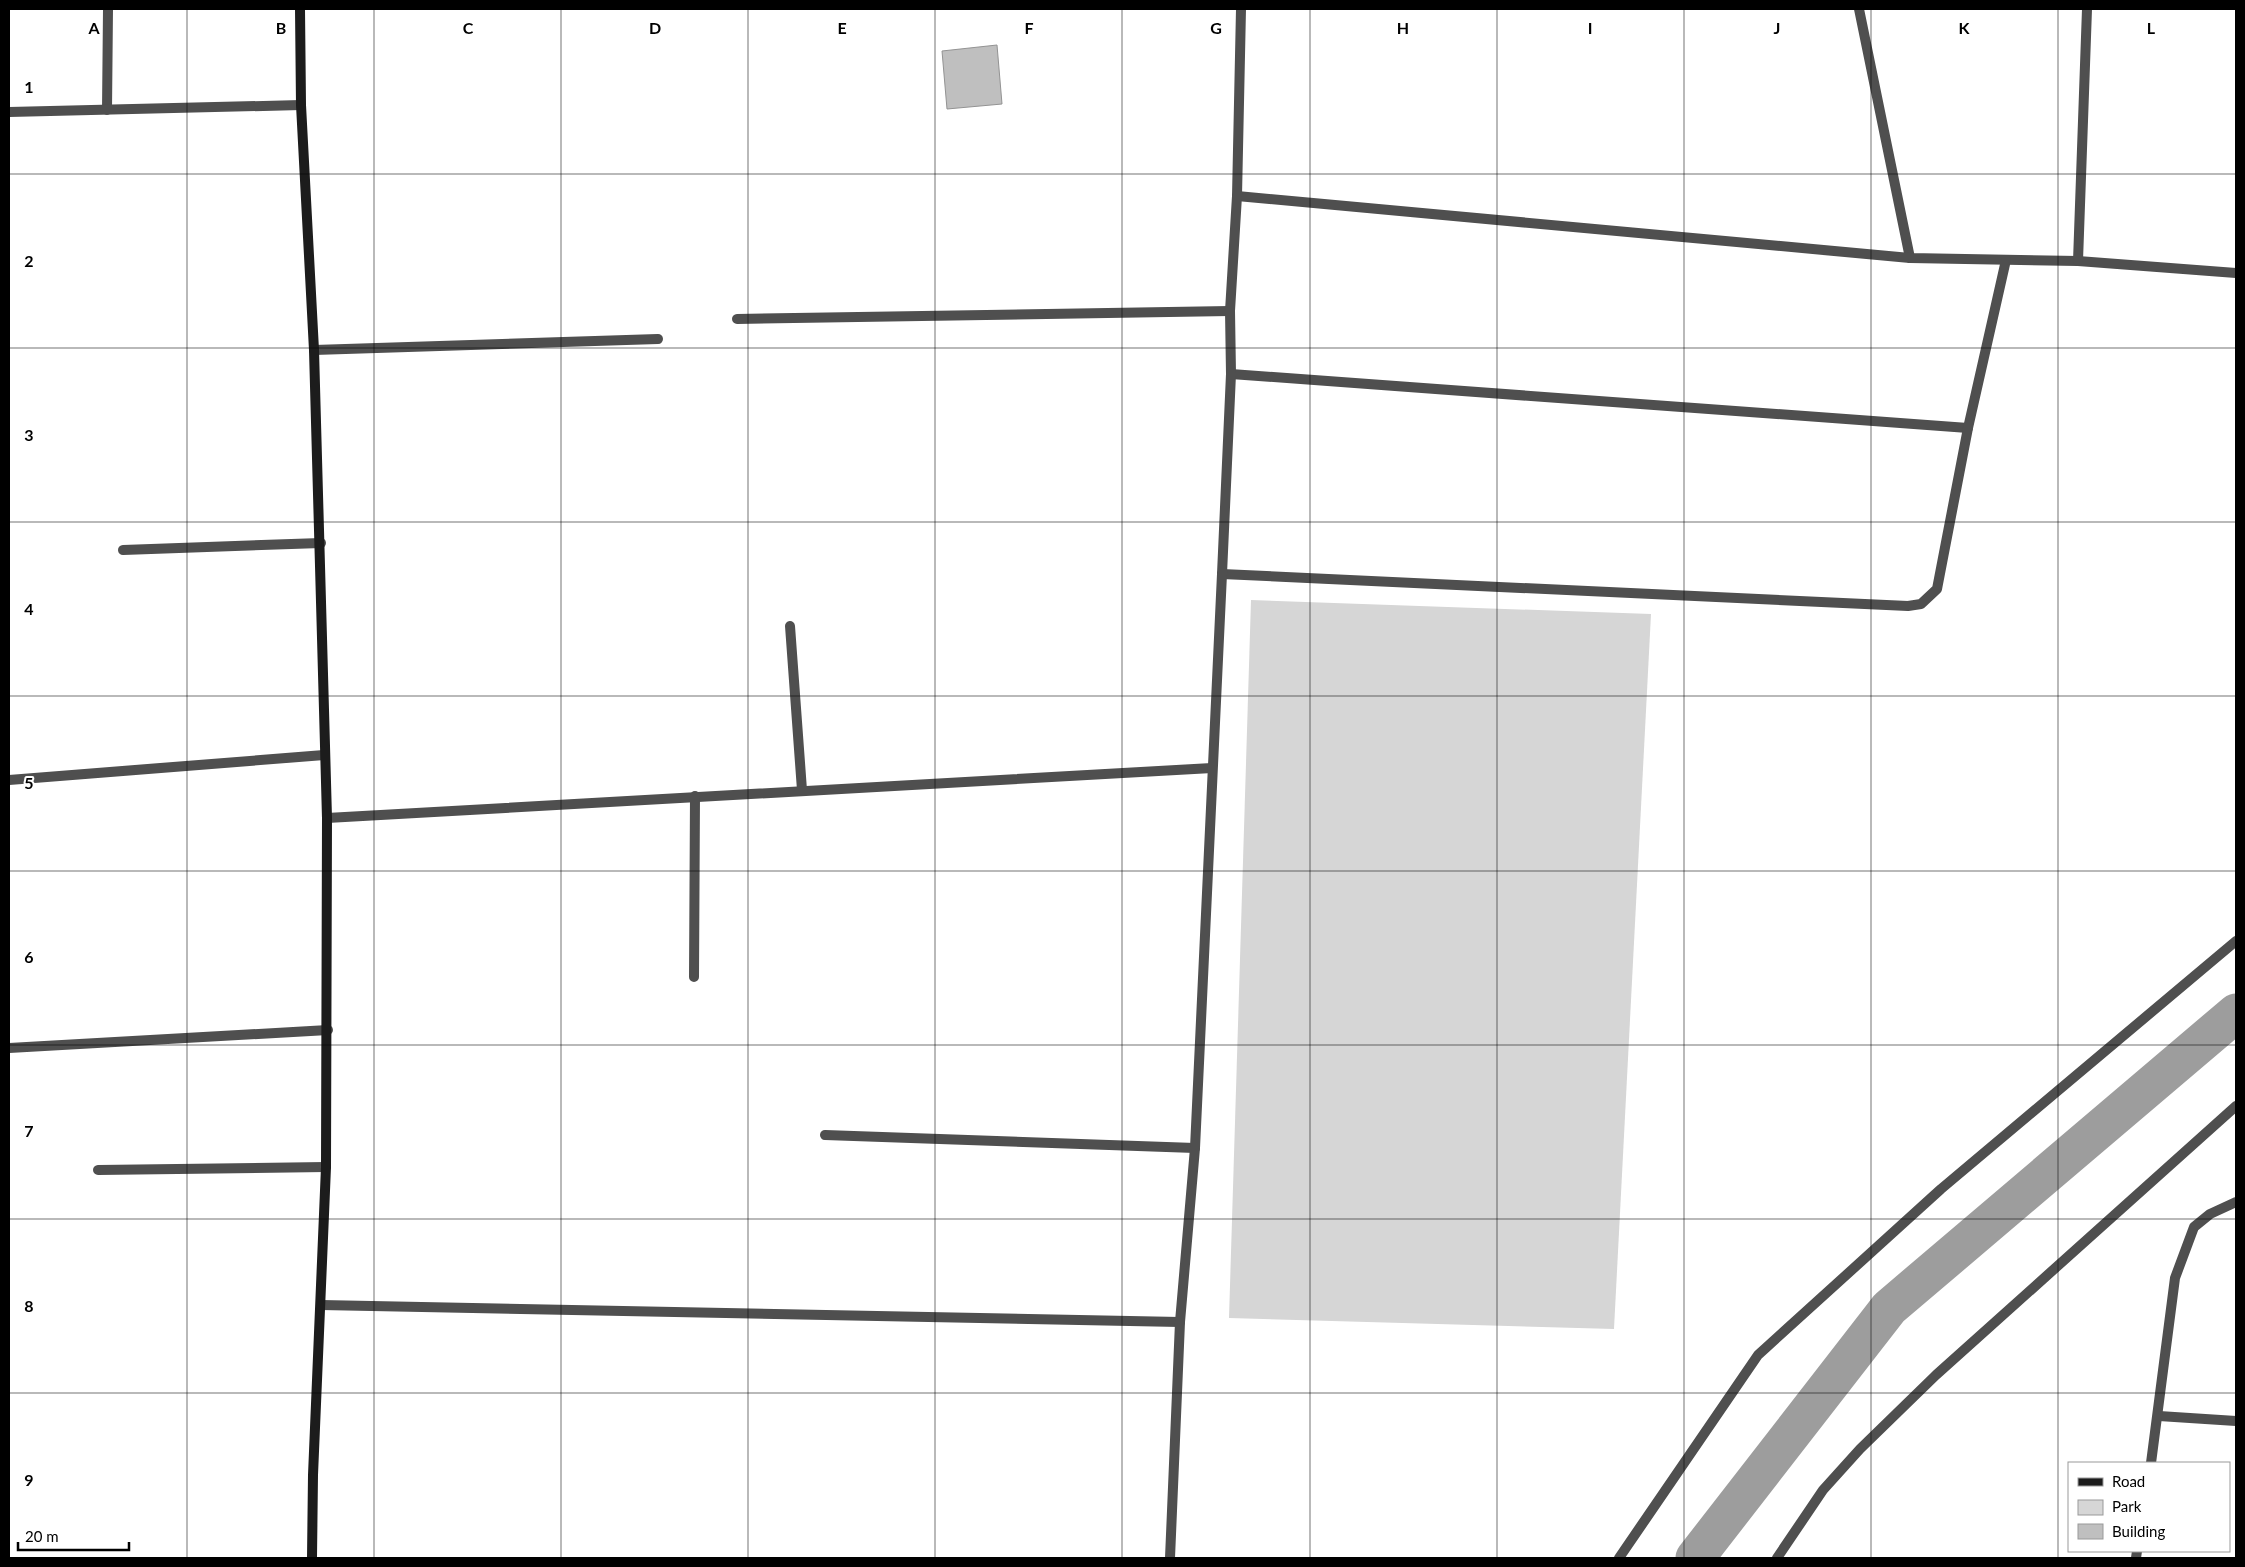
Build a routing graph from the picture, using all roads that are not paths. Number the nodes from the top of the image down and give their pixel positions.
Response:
1 (108, 9) edge
2 (300, 9) edge
3 (1241, 9) edge
4 (1859, 9) edge
5 (2087, 9) edge
6 (301, 106) junction
7 (108, 110) junction
8 (9, 112) edge
9 (1237, 196) junction
10 (1910, 258) junction
11 (2006, 260) junction
12 (2078, 261) junction
13 (2236, 273) edge
14 (1230, 311) junction
15 (738, 319) dead end
16 (658, 339) dead end
17 (314, 350) junction
18 (1230, 374) junction
19 (1968, 428) junction
20 (321, 543) junction
21 (123, 550) dead end
22 (1222, 574) junction
23 (790, 626) dead end
24 (324, 755) junction
25 (1212, 768) junction
26 (9, 780) edge
27 (802, 790) junction
28 (695, 796) junction
29 (327, 818) junction
30 (2236, 941) edge
31 (694, 977) dead end
32 (328, 1030) junction
33 (9, 1048) edge
34 (2236, 1106) edge
35 (825, 1135) dead end
36 (1196, 1148) junction
37 (326, 1167) junction
38 (98, 1170) dead end
39 (2236, 1202) edge
40 (321, 1305) junction
41 (1180, 1322) junction
42 (2158, 1416) junction
43 (2236, 1421) edge
44 (2151, 1462) edge
45 (312, 1558) edge
46 (1170, 1558) edge
47 (1620, 1558) edge
48 (1777, 1558) edge

1 - 7 street
2 - 6 main road
3 - 9 street
4 - 10 street
5 - 12 street
6 - 7 street
6 - 17 main road
7 - 8 street
9 - 10 street
9 - 14 street
10 - 11 street
11 - 12 street
11 - 19 street
12 - 13 street
14 - 15 street
14 - 18 street
16 - 17 street
17 - 20 main road
18 - 19 street
18 - 22 street
19 - 22 street
20 - 21 street
20 - 24 main road
22 - 25 street
23 - 27 street
24 - 26 street
24 - 29 main road
25 - 27 street
25 - 36 street
27 - 28 street
28 - 29 street
28 - 31 street
29 - 32 main road
30 - 47 street
32 - 33 street
32 - 37 main road
34 - 48 street
35 - 36 street
36 - 41 street
37 - 38 street
37 - 40 main road
39 - 42 street
40 - 41 street
40 - 45 main road
41 - 46 street
42 - 43 street
42 - 44 street

